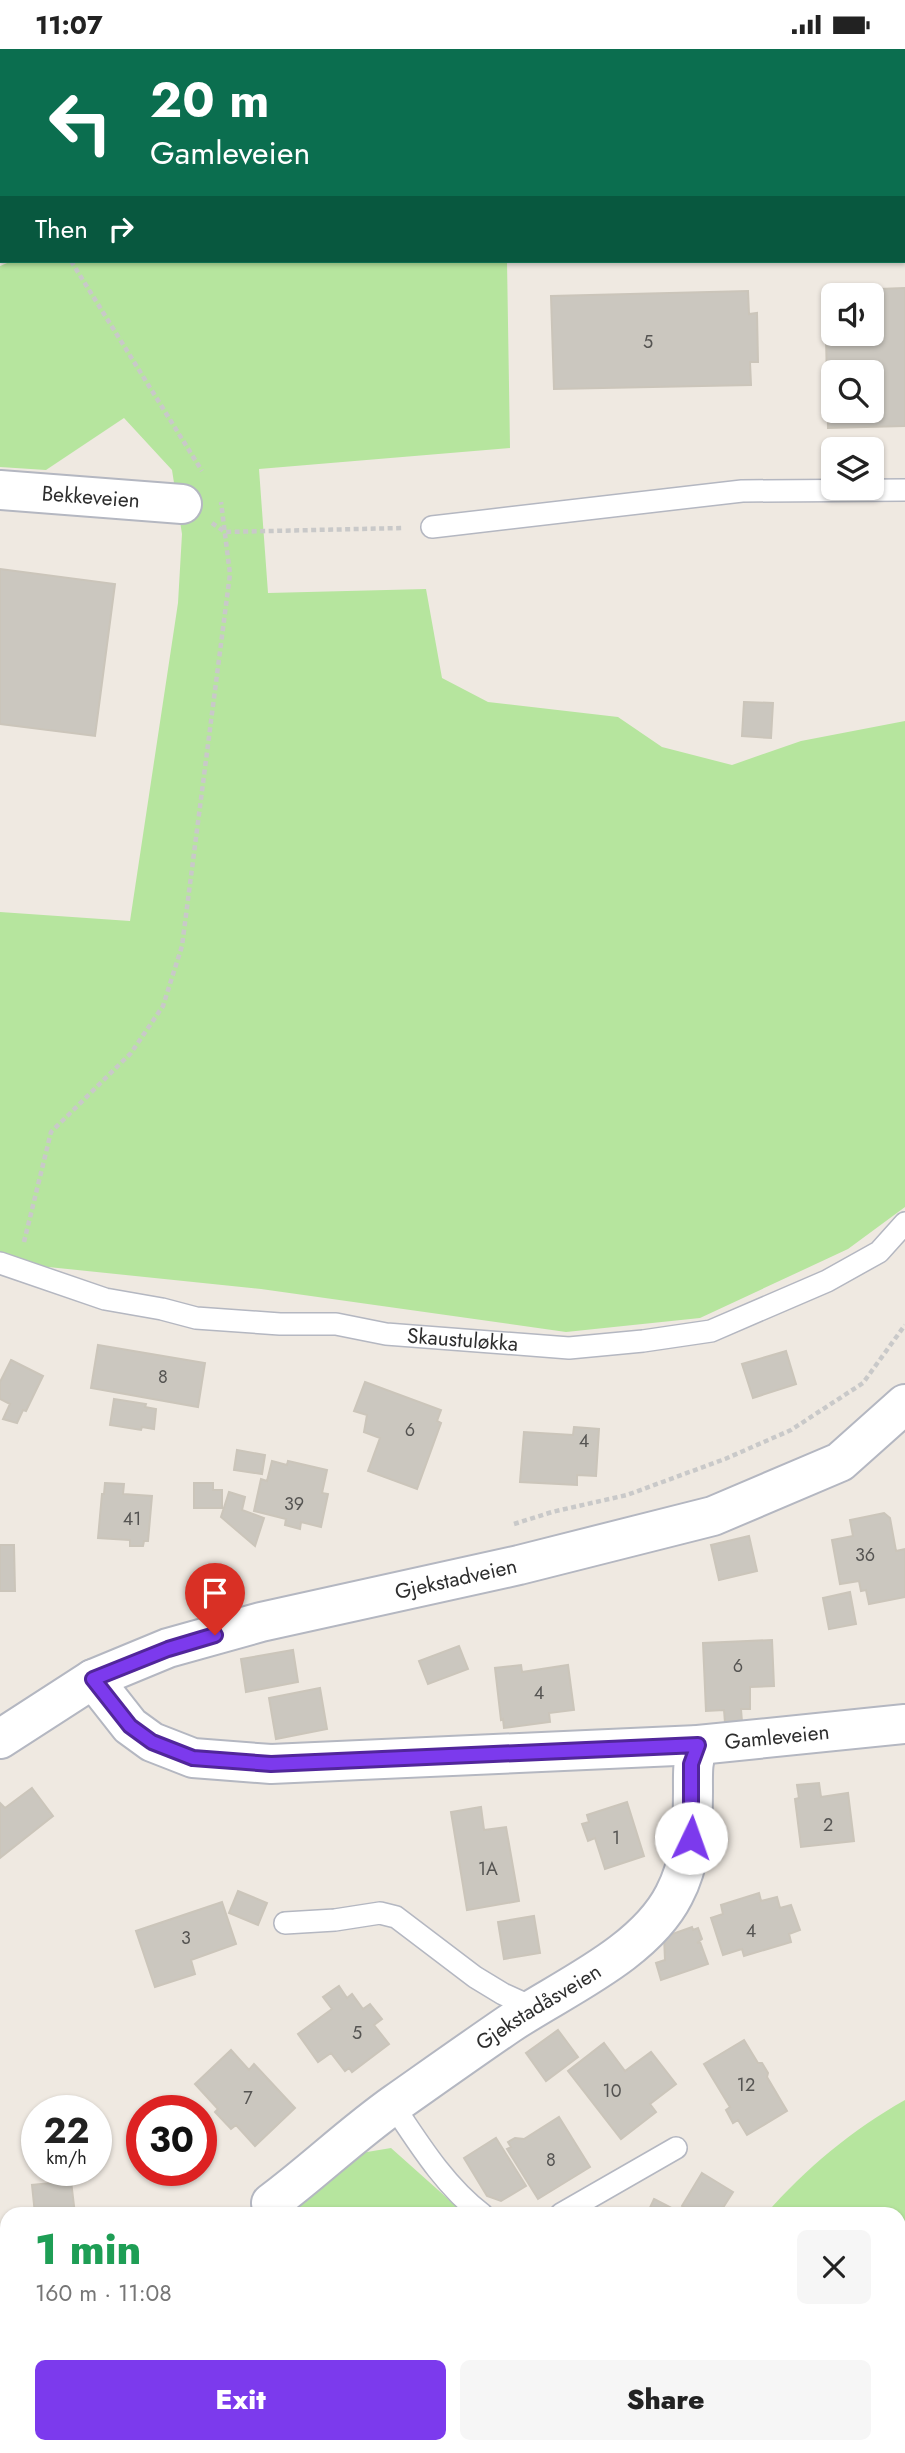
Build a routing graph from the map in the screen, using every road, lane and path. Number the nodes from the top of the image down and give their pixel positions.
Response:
1 (72, 263) edge
2 (905, 489) edge
3 (0, 490) edge
4 (202, 493) junction
5 (432, 527) joint
6 (225, 532) junction
7 (905, 1223) edge
8 (29, 1224) dead end
9 (0, 1263) edge
10 (905, 1325) edge
11 (905, 1403) edge
12 (503, 1528) dead end
13 (93, 1679) junction
14 (905, 1724) edge
15 (0, 1739) edge
16 (698, 1745) junction
17 (285, 1923) dead end
18 (534, 2008) junction
19 (393, 2105) junction
20 (676, 2148) dead end
21 (271, 2203) dead end
22 (474, 2207) edge
23 (573, 2207) edge

1 - 4 path
2 - 5 lane
3 - 4 street, Bekkeveien
4 - 6 path
4 - 6 path
5 - 6 path
6 - 8 path
7 - 9 lane, Skaustuløkka
10 - 12 path
11 - 13 street, Gjekstadveien
13 - 15 street, Gjekstadveien
13 - 16 street, Gamleveien
14 - 16 street, Gamleveien
16 - 18 street, Gjekstadåsveien
17 - 18 lane
18 - 19 street, Gjekstadåsveien
19 - 21 street, Gjekstadåsveien
19 - 22 lane
20 - 23 lane

